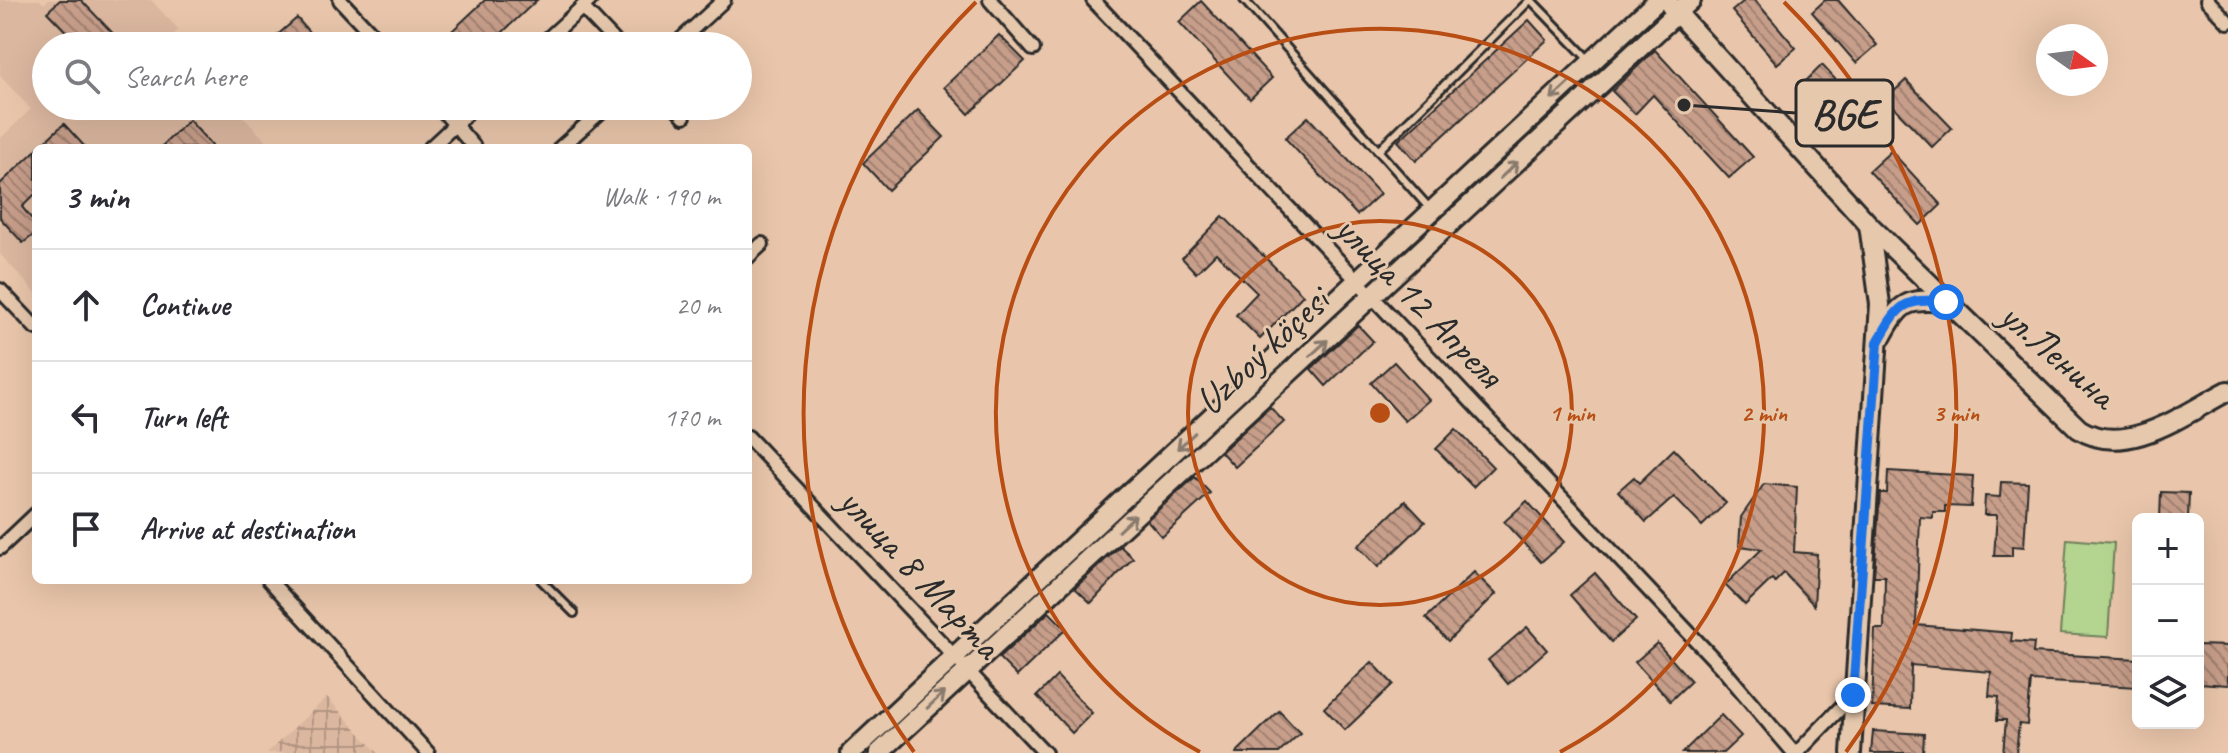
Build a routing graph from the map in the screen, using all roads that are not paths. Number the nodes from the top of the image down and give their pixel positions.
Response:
1 (340, 0) edge
2 (724, 0) edge
3 (990, 0) edge
4 (1093, 0) edge
5 (1244, 0) edge
6 (1531, 0) edge
7 (1658, 0) edge
8 (2207, 0) edge
9 (586, 4) edge
10 (1678, 4) edge
11 (2228, 22) edge
12 (370, 32) edge
13 (555, 32) edge
14 (608, 32) edge
15 (689, 32) edge
16 (1033, 49) dead end
17 (1591, 63) junction
18 (452, 120) edge
19 (460, 120) edge
20 (591, 120) edge
21 (456, 124) junction
22 (434, 144) edge
23 (472, 144) edge
24 (564, 144) edge
25 (1378, 151) junction
26 (1431, 210) junction
27 (1869, 225) junction
28 (762, 244) dead end
29 (752, 253) edge
30 (1357, 283) junction
31 (0, 290) edge
32 (1373, 298) junction
33 (1946, 302) junction
34 (32, 324) edge
35 (1878, 342) junction
36 (2228, 391) edge
37 (752, 441) edge
38 (32, 518) edge
39 (0, 548) edge
40 (273, 584) edge
41 (545, 584) edge
42 (574, 613) dead end
43 (961, 664) junction
44 (1853, 695) junction
45 (428, 753) edge
46 (851, 753) edge
47 (879, 753) edge
48 (1045, 753) edge
49 (1796, 753) edge
50 (1851, 753) edge

1 - 12 street
2 - 15 street
3 - 16 street
4 - 30 street, улица 12 Апреля
5 - 25 lane
6 - 17 lane
6 - 25 lane
7 - 17 street, Uzboý köçesi
8 - 11 street
9 - 13 street
9 - 14 street
10 - 27 street, ул.Ленина
32 -> 10 street, Uzboý köçesi
17 -> 26 street, Uzboý köçesi
18 - 21 street
19 - 21 street
20 - 24 street
21 - 22 street
21 - 23 street
25 - 26 lane
26 - 30 street, Uzboý köçesi
27 - 33 street, ул.Ленина
27 - 35 street
28 - 29 street
30 - 32 street, улица 12 Апреля
30 -> 43 street, Uzboý köçesi
31 - 34 street
43 -> 32 street, Uzboý köçesi
32 - 49 street, улица 12 Апреля
33 - 35 street
33 - 36 street, ул.Ленина
35 - 44 street
37 - 43 street, улица 8 Марта
38 - 39 street
40 - 45 street
41 - 42 lane
43 - 46 street, Uzboý köçesi
47 -> 43 street, Uzboý köçesi
43 - 48 street, улица 8 Марта
44 - 49 street
44 - 50 street

